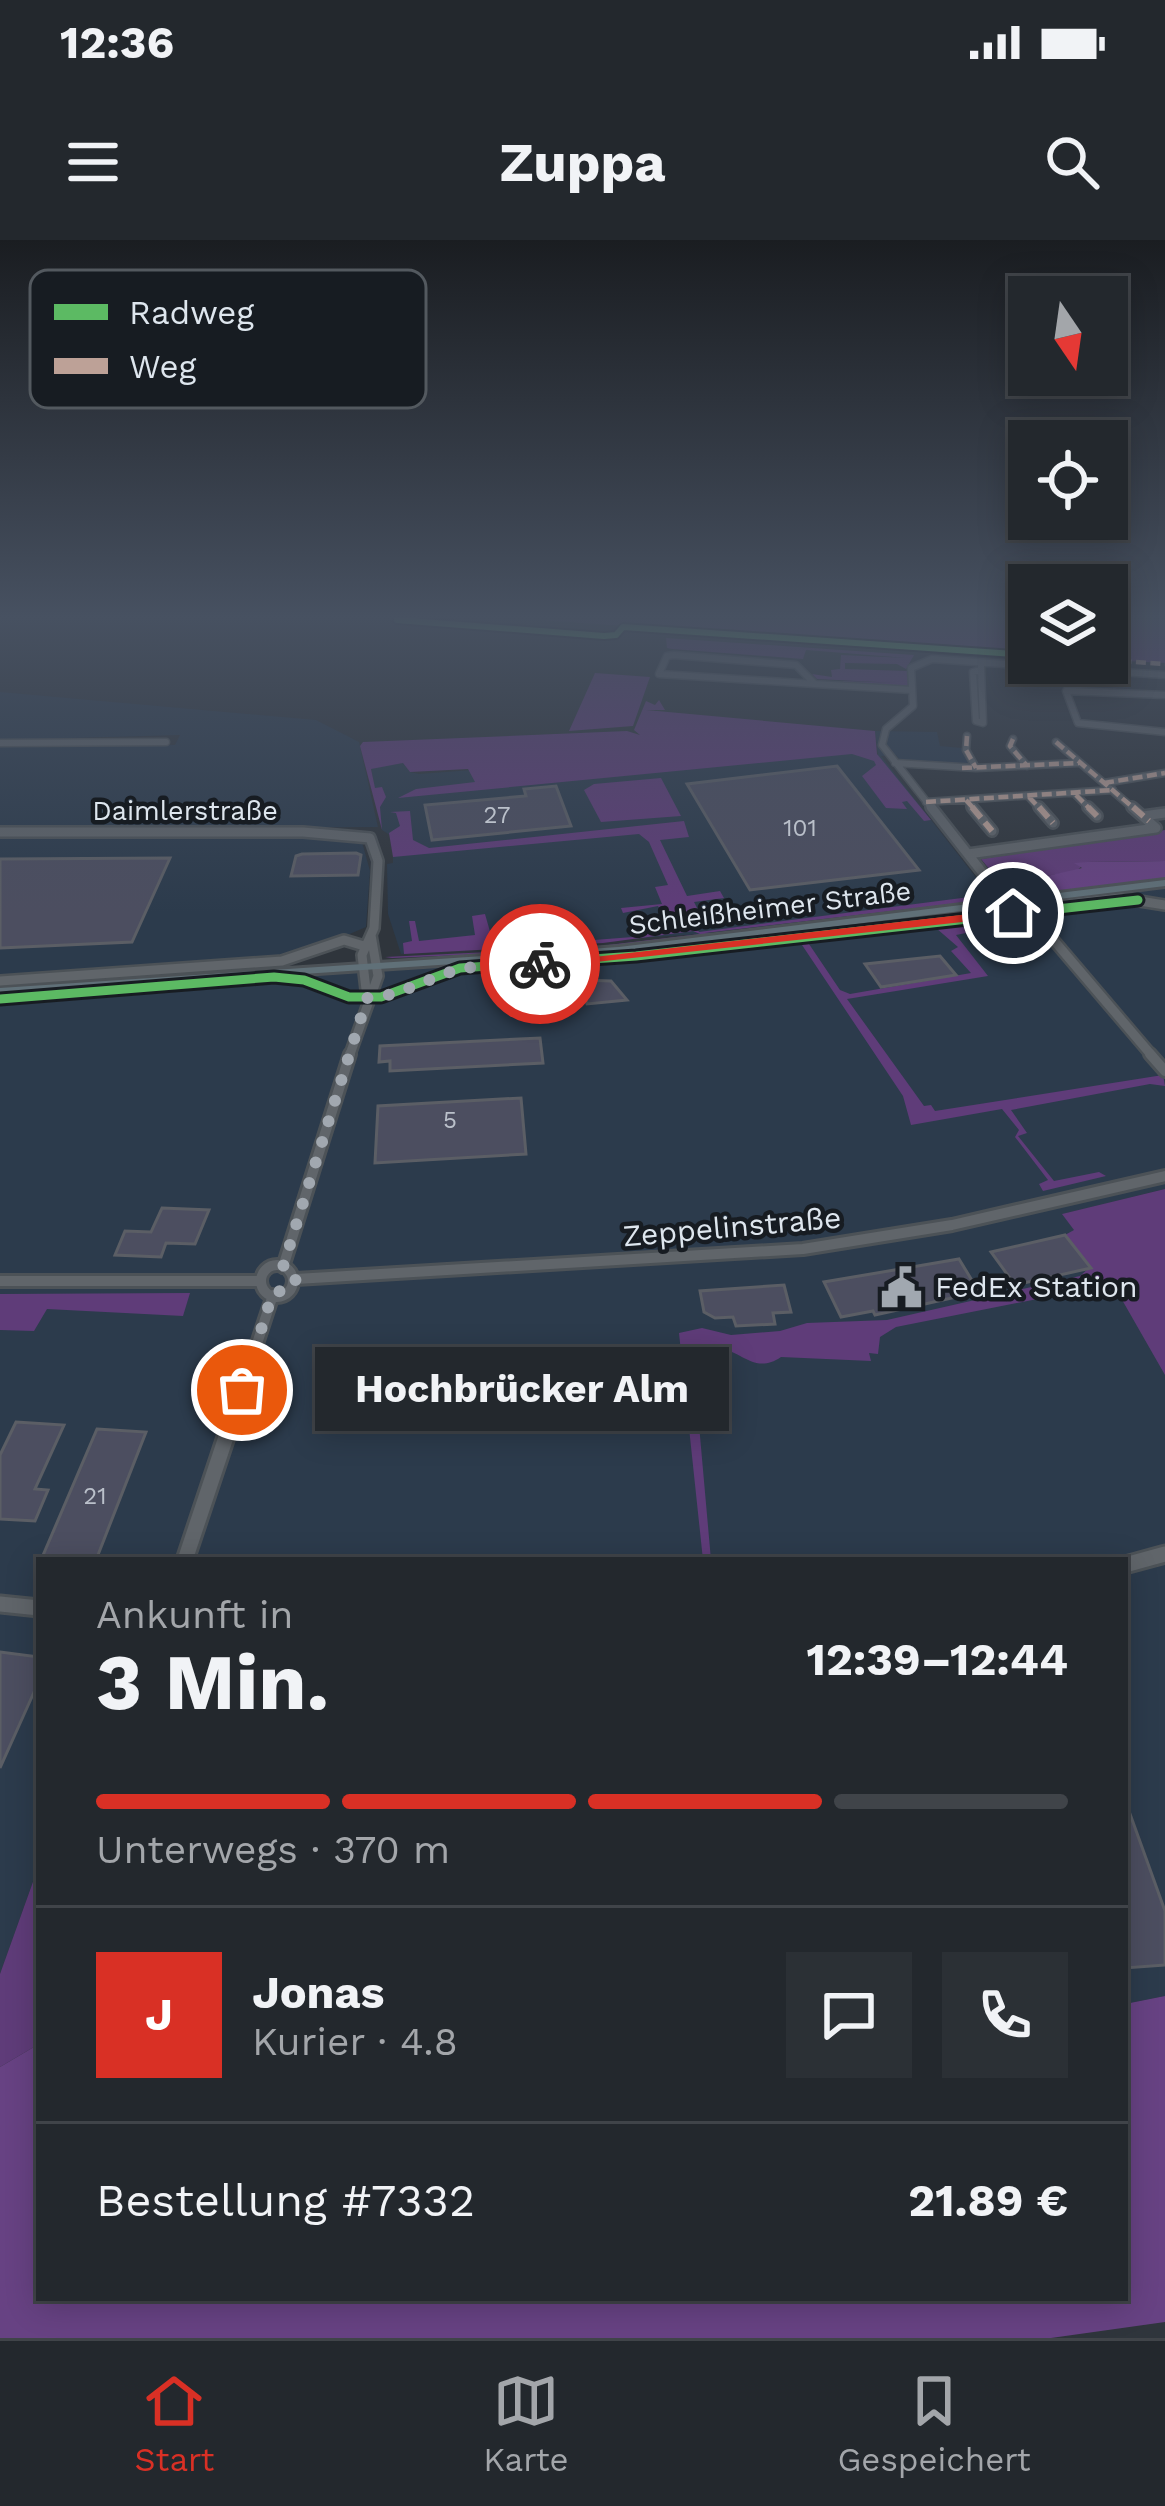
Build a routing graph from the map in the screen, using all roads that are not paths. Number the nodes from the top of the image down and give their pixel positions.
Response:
1 (901, 718) edge
2 (1077, 718) edge
3 (1165, 732) edge
4 (967, 736) dead end
5 (1013, 739) dead end
6 (0, 742) edge
7 (166, 742) dead end
8 (1055, 742) dead end
9 (1079, 763) junction
10 (895, 764) junction
11 (1027, 766) junction
12 (976, 768) junction
13 (1165, 773) edge
14 (1104, 783) junction
15 (1113, 790) junction
16 (1076, 795) junction
17 (1029, 797) junction
18 (966, 800) junction
19 (926, 802) junction
20 (1165, 813) edge
21 (1097, 816) dead end
22 (1143, 816) junction
23 (1053, 823) dead end
24 (992, 831) dead end
25 (0, 832) edge
26 (968, 854) junction
27 (1165, 883) edge
28 (1007, 904) junction
29 (1165, 905) edge
30 (1028, 910) junction
31 (370, 934) junction
32 (343, 941) junction
33 (364, 946) junction
34 (379, 964) junction
35 (363, 965) junction
36 (0, 981) edge
37 (0, 995) edge
38 (367, 998) junction
39 (1165, 1071) edge
40 (1165, 1177) edge
41 (283, 1267) junction
42 (296, 1279) junction
43 (0, 1281) edge
44 (259, 1281) junction
45 (272, 1295) junction
46 (1165, 1554) edge
47 (186, 1557) edge
48 (1128, 1564) edge
49 (0, 1604) edge
50 (36, 1608) edge

1 - 10 street
2 - 3 street
4 - 12 street
5 - 11 street
6 - 7 street
8 - 9 street
9 - 11 street
9 - 14 street
10 - 12 street
10 - 19 street
11 - 12 street
13 - 14 street
14 - 15 street
15 - 16 street
15 - 22 street
16 - 17 street
16 - 21 street
17 - 18 street
17 - 23 street
18 - 19 street
18 - 24 street
19 - 26 street
20 - 22 street
22 - 26 street
25 - 31 street, Daimlerstraße
26 - 28 street
27 - 28 main road, Schleißheimer Straße
28 - 34 main road, Schleißheimer Straße
29 - 30 street, Schleißheimer Straße
30 - 38 street, Schleißheimer Straße
30 - 39 street
31 - 32 street
31 - 33 street, Daimlerstraße
31 - 34 street, Daimlerstraße
32 - 33 street
32 - 36 street
33 - 35 street, Daimlerstraße
34 - 35 main road, Schleißheimer Straße
34 - 38 street
35 - 37 main road, Schleißheimer Straße
35 - 38 street, Daimlerstraße
37 - 38 street, Schleißheimer Straße
38 - 41 street
40 - 42 street, Zeppelinstraße
41 - 42 street
41 - 44 street
42 - 45 street
43 - 44 street
44 - 45 street
45 - 47 street
46 - 48 street
49 - 50 street

